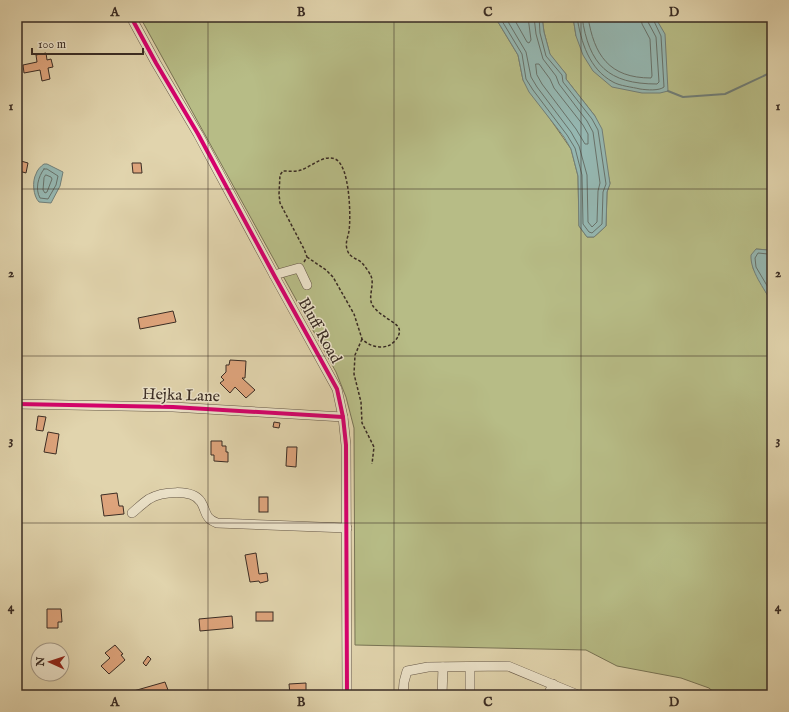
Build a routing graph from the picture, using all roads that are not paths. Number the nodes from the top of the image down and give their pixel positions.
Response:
1 (131, 17) edge
2 (274, 275) junction
3 (307, 285) dead end
4 (17, 404) edge
5 (344, 417) junction
6 (132, 513) dead end
7 (347, 528) junction
8 (470, 666) junction
9 (443, 667) junction
10 (552, 684) junction
11 (470, 694) edge
12 (347, 695) edge
13 (403, 695) edge
14 (442, 695) edge
15 (548, 695) edge
16 (578, 695) edge

1 - 2 street, Bluff Road
2 - 3 street
2 - 5 street, Bluff Road
4 - 5 street, Hejka Lane
5 - 7 street, Bluff Road
6 - 7 street
7 - 12 street, Bluff Road
8 - 9 street
8 - 10 street
8 - 11 street
9 - 13 street
9 - 14 street
10 - 15 street
10 - 16 street

